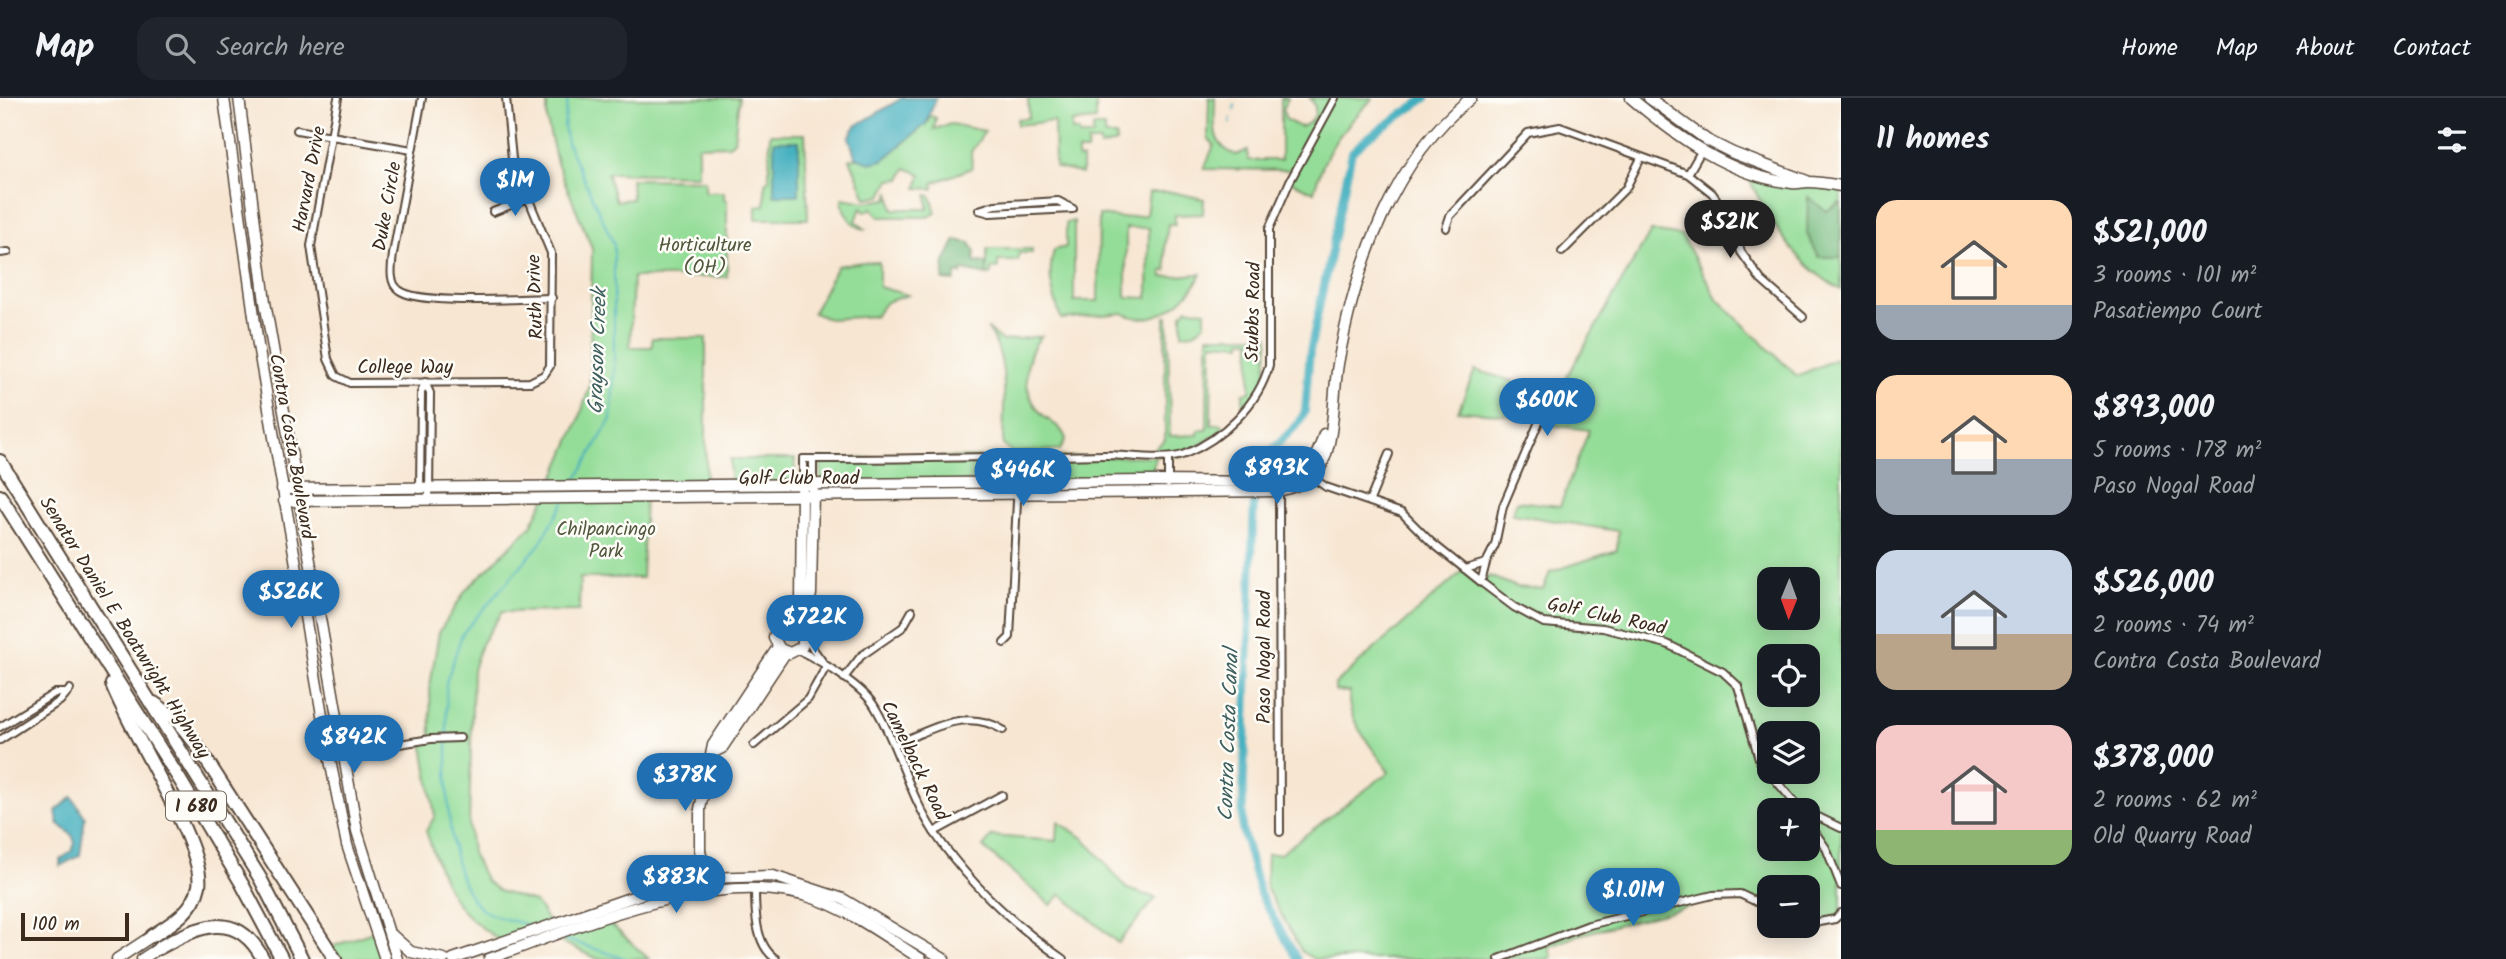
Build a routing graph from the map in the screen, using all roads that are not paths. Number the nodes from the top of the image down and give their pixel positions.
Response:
1 (224, 98) edge
2 (239, 98) edge
3 (338, 98) edge
4 (422, 98) edge
5 (506, 98) edge
6 (1335, 98) edge
7 (1471, 98) edge
8 (1631, 98) edge
9 (1649, 98) edge
10 (297, 130) dead end
11 (332, 136) junction
12 (1707, 140) junction
13 (412, 150) junction
14 (1702, 150) junction
15 (1641, 158) junction
16 (1688, 174) junction
17 (1808, 181) junction
18 (1841, 186) edge
19 (526, 199) junction
20 (1024, 205) junction
21 (493, 212) dead end
22 (1028, 212) junction
23 (1446, 228) dead end
24 (8, 252) dead end
25 (1562, 252) dead end
26 (0, 253) edge
27 (315, 267) joint
28 (552, 298) junction
29 (1803, 317) dead end
30 (544, 375) joint
31 (425, 382) junction
32 (1557, 394) dead end
33 (1389, 454) dead end
34 (1168, 458) junction
35 (813, 459) junction
36 (0, 461) edge
37 (1309, 475) junction
38 (808, 483) junction
39 (425, 486) junction
40 (1168, 486) junction
41 (296, 487) junction
42 (1018, 487) junction
43 (1280, 487) junction
44 (282, 489) junction
45 (801, 495) junction
46 (813, 495) junction
47 (0, 496) edge
48 (425, 497) junction
49 (298, 499) junction
50 (284, 500) junction
51 (1370, 500) junction
52 (1486, 563) junction
53 (1465, 569) junction
54 (1481, 582) junction
55 (912, 611) dead end
56 (790, 622) junction
57 (804, 633) junction
58 (1004, 643) dead end
59 (782, 649) junction
60 (798, 650) junction
61 (102, 658) junction
62 (826, 667) junction
63 (844, 678) junction
64 (149, 698) junction
65 (0, 727) edge
66 (1003, 730) dead end
67 (460, 738) dead end
68 (0, 740) edge
69 (754, 745) dead end
70 (894, 745) junction
71 (344, 753) junction
72 (329, 755) junction
73 (332, 769) junction
74 (1002, 795) dead end
75 (1791, 798) edge
76 (353, 810) junction
77 (1820, 818) edge
78 (1841, 828) edge
79 (934, 832) junction
80 (1280, 832) dead end
81 (1820, 839) edge
82 (705, 878) junction
83 (1841, 886) edge
84 (755, 889) junction
85 (708, 892) junction
86 (1757, 902) edge
87 (614, 903) junction
88 (1841, 913) edge
89 (1820, 922) edge
90 (386, 927) junction
91 (568, 931) junction
92 (527, 933) junction
93 (156, 942) junction
94 (494, 957) edge
95 (117, 959) edge
96 (142, 959) edge
97 (263, 959) edge
98 (282, 959) edge
99 (302, 959) edge
100 (335, 959) edge
101 (385, 959) edge
102 (397, 959) edge
103 (444, 959) edge
104 (453, 959) edge
105 (776, 959) edge
106 (921, 959) edge
107 (944, 959) edge
108 (1063, 959) edge
109 (1499, 959) edge

1 - 44 street, Contra Costa Boulevard
2 - 41 street, Contra Costa Boulevard
3 - 11 street, Harvard Drive
4 - 13 street, Duke Circle
5 - 19 street, Ruth Drive
6 - 34 street, Stubbs Road
7 - 37 street
8 - 14 street
9 - 12 street
10 - 11 street
11 - 13 street
11 - 27 street, Harvard Drive
12 - 14 street
12 - 17 street
13 - 28 street, Duke Circle
14 - 16 street
14 - 17 street
15 - 16 street
15 - 23 street
15 - 25 street
16 - 29 street
17 - 18 street
19 - 21 street
19 - 28 street, Ruth Drive
20 - 22 street
20 - 22 street
20 - 22 street
24 - 26 street
27 - 31 street, College Way
28 - 30 street, Ruth Drive
30 - 31 street, College Way
31 - 39 street
32 - 52 street
33 - 51 street
34 - 35 street
34 - 40 street
35 - 38 street
35 - 38 street
36 - 64 highway, Senator Daniel E Boatwright Highway / I 680
37 - 43 street, Golf Club Road
37 - 51 street, Golf Club Road
38 - 39 street, Golf Club Road
38 - 42 street, Golf Club Road
38 - 45 street
38 - 46 street
39 - 41 street, Golf Club Road
39 - 48 street
40 - 42 street, Golf Club Road
40 - 43 street, Golf Club Road
40 - 43 street, Golf Club Road
41 - 44 street, Golf Club Road
41 - 49 street, Contra Costa Boulevard
42 - 46 street, Golf Club Road
42 - 58 street
43 - 80 street, Paso Nogal Road
44 - 50 street, Contra Costa Boulevard
45 - 46 street, Golf Club Road
45 - 48 street, Golf Club Road
45 - 56 street
46 - 57 street
47 - 61 highway, Senator Daniel E Boatwright Highway / I 680
48 - 49 street, Golf Club Road
49 - 50 street, Golf Club Road
49 - 71 street, Contra Costa Boulevard
50 - 72 street, Contra Costa Boulevard
51 - 53 street, Golf Club Road
52 - 53 street
52 - 54 street
53 - 54 street, Golf Club Road
54 - 75 street, Golf Club Road
55 - 63 street
56 - 57 street
56 - 59 street
57 - 60 street
57 - 62 street, Camelback Road
59 - 60 street
59 - 82 street
60 - 62 street, Camelback Road
61 - 93 highway
61 - 98 highway, Senator Daniel E Boatwright Highway / I 680
62 - 63 street, Camelback Road
62 - 69 street
63 - 70 street, Camelback Road
64 - 99 highway, Senator Daniel E Boatwright Highway / I 680
64 - 100 highway
65 - 68 street
66 - 70 street
67 - 71 street
70 - 79 street, Camelback Road
71 - 72 street
71 - 76 street, Contra Costa Boulevard
72 - 73 street, Contra Costa Boulevard
73 - 76 street
73 - 101 street, Contra Costa Boulevard
74 - 79 street
76 - 90 street, Contra Costa Boulevard
77 - 78 street, Golf Club Road
79 - 108 street, Camelback Road
81 - 83 street
82 - 85 street
82 - 87 street
82 - 107 street
84 - 85 street
84 - 105 street
84 - 106 street
85 - 91 street
86 - 109 street
87 - 91 street
87 - 92 street
88 - 89 street
90 - 102 street, Contra Costa Boulevard
90 - 103 street
91 - 94 street
92 - 94 street
92 - 104 street
93 - 95 street
93 - 96 street
93 - 97 highway

